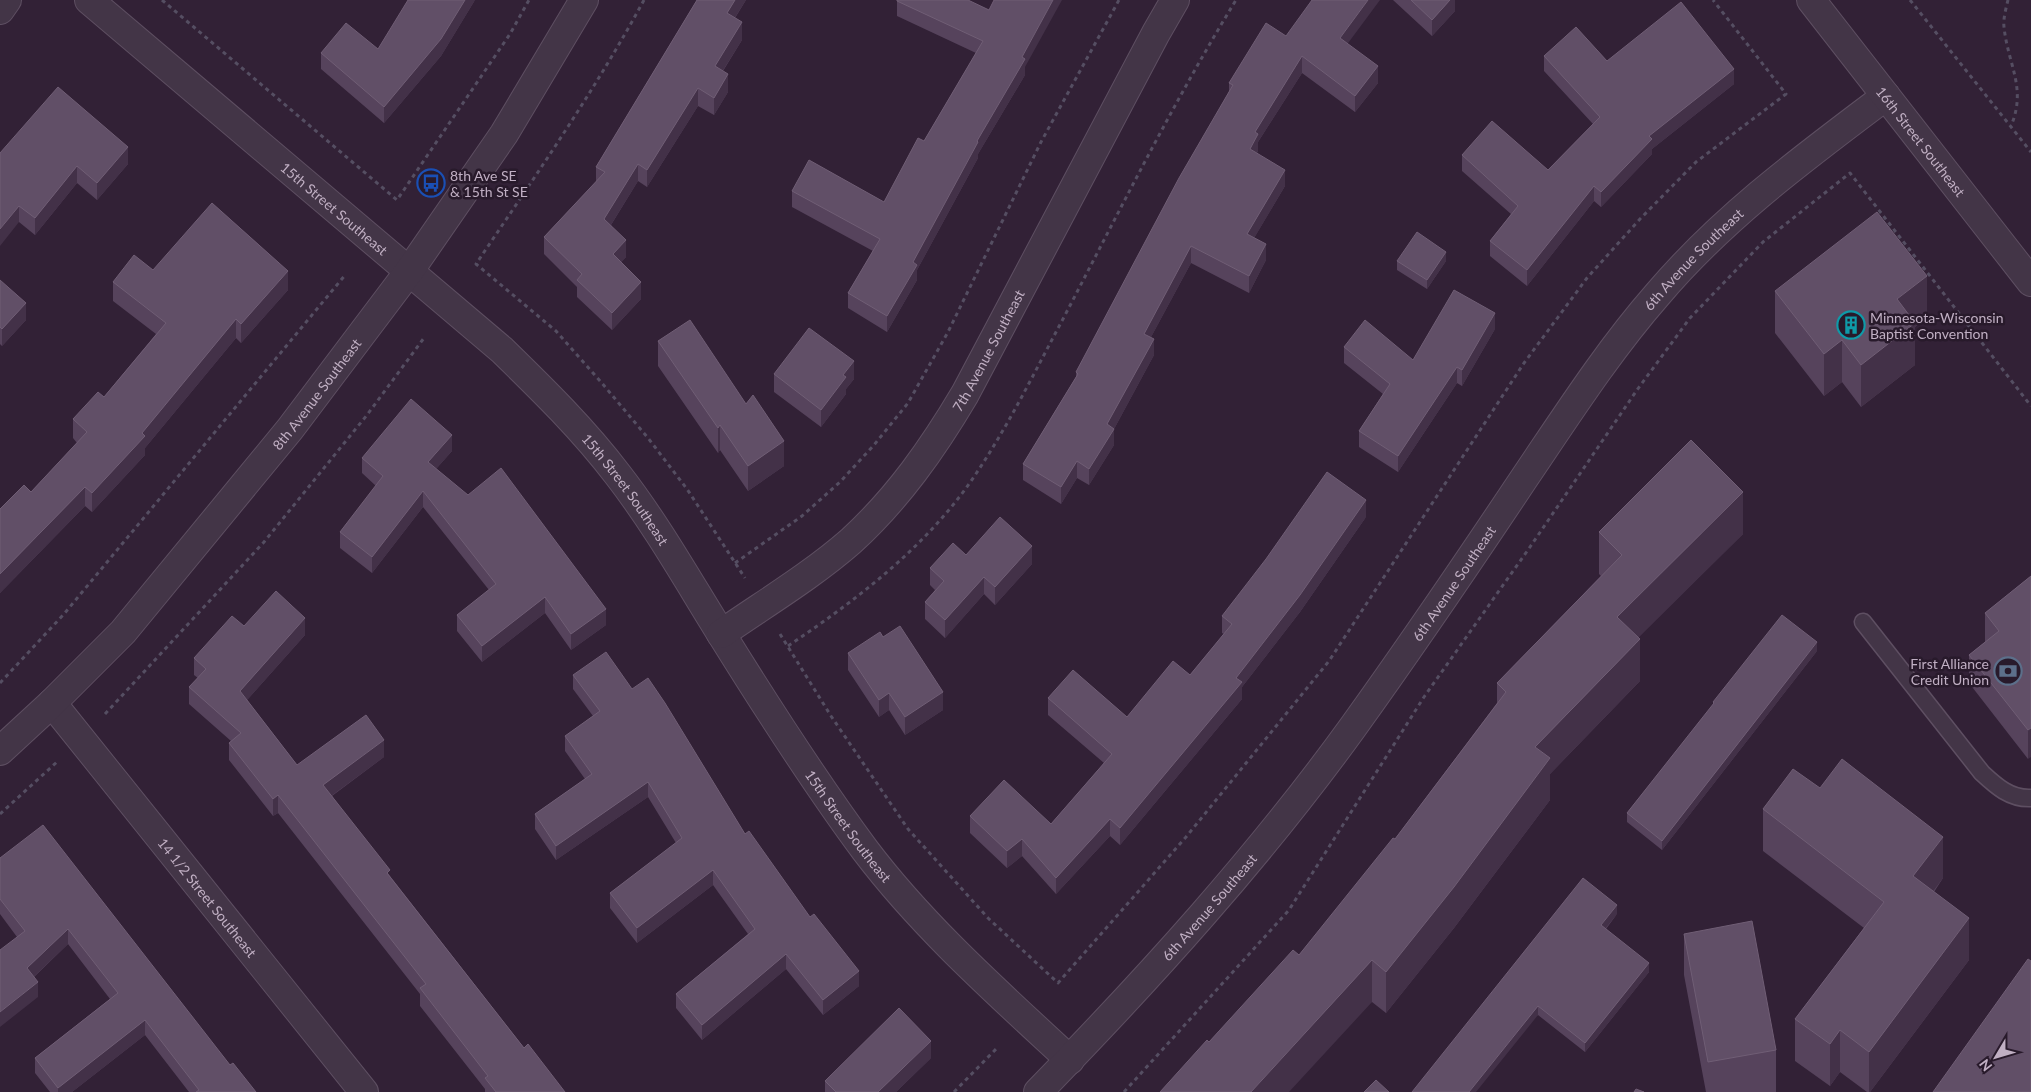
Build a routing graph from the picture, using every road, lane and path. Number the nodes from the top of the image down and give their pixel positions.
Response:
1 (7, 0) edge
2 (89, 0) edge
3 (162, 0) edge
4 (530, 0) edge
5 (584, 0) edge
6 (644, 0) edge
7 (1119, 0) edge
8 (1175, 0) edge
9 (1236, 0) edge
10 (1713, 0) edge
11 (1811, 0) edge
12 (1910, 0) edge
13 (2008, 0) edge
14 (0, 10) edge
15 (1886, 96) junction
16 (2011, 126) junction
17 (2031, 152) edge
18 (410, 270) junction
19 (346, 274) dead end
20 (2031, 282) edge
21 (424, 338) dead end
22 (2031, 406) edge
23 (1863, 622) dead end
24 (721, 634) junction
25 (0, 682) edge
26 (52, 703) junction
27 (114, 705) dead end
28 (0, 751) edge
29 (48, 770) dead end
30 (2031, 798) edge
31 (0, 814) edge
32 (996, 1049) dead end
33 (1070, 1060) junction
34 (364, 1092) edge
35 (954, 1092) edge
36 (1038, 1092) edge
37 (1124, 1092) edge

1 - 14 street
2 - 18 street, 15th Street Southeast
3 - 4 path
5 - 18 street, 8th Avenue Southeast
6 - 7 path
8 - 24 street, 7th Avenue Southeast
9 - 10 path
11 - 15 street, 16th Street Southeast
12 - 16 path
13 - 16 path
15 - 20 street, 16th Street Southeast
15 - 33 street, 6th Avenue Southeast
16 - 17 path
18 - 24 street, 15th Street Southeast
18 - 26 street, 8th Avenue Southeast
19 - 25 path
21 - 27 path
22 - 37 path
23 - 30 lane
24 - 33 street, 15th Street Southeast
26 - 28 street, 8th Avenue Southeast
26 - 34 street, 14 1/2 Street Southeast
29 - 31 path
32 - 35 path
33 - 36 street, 6th Avenue Southeast

